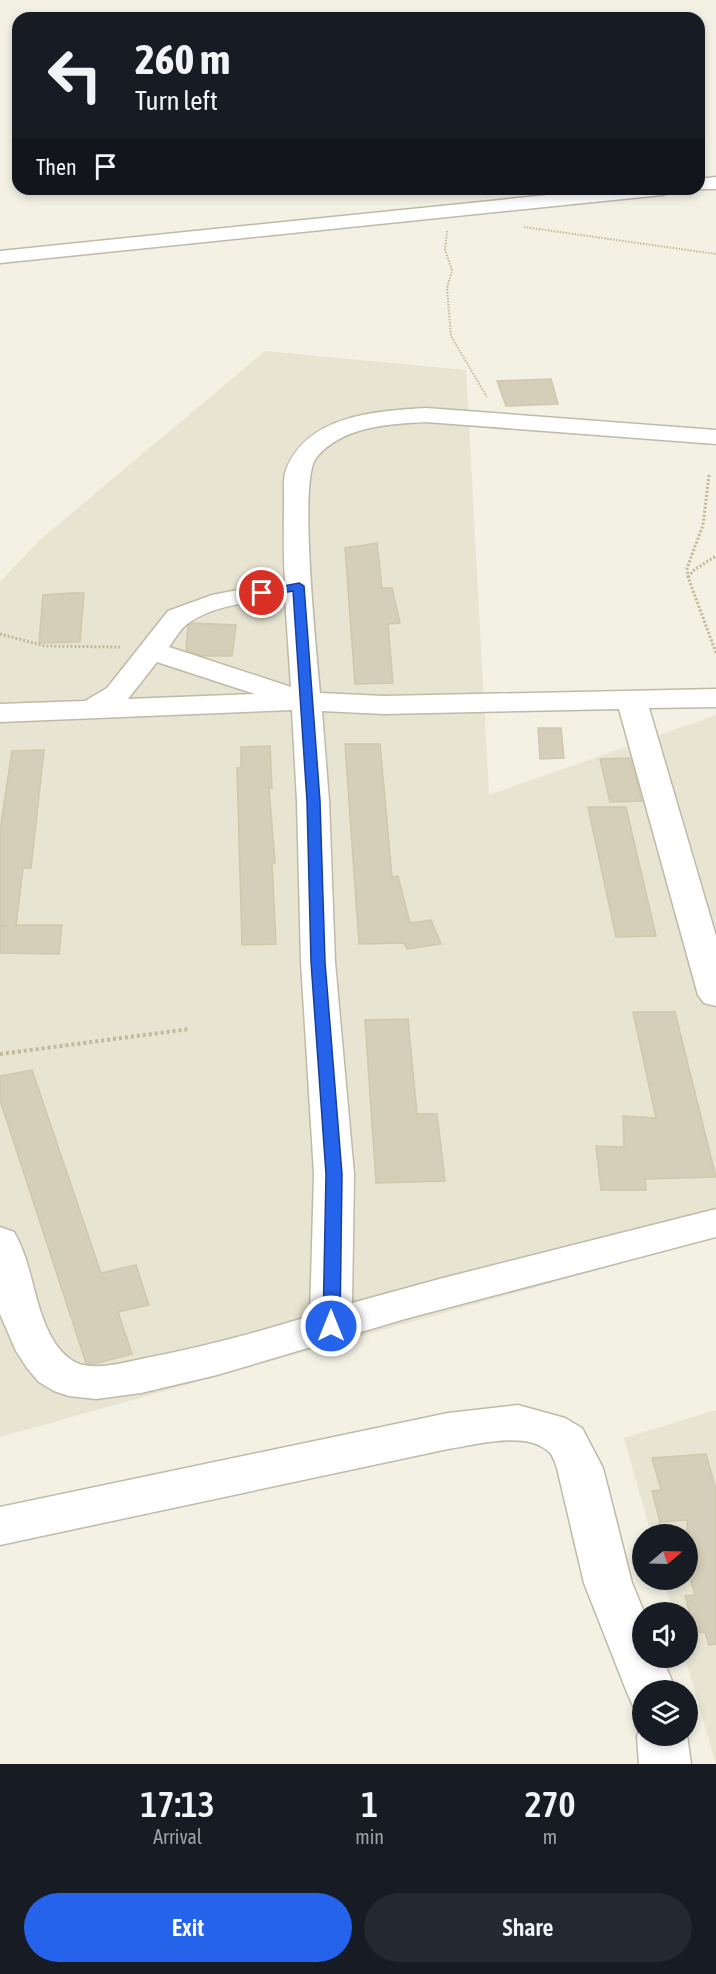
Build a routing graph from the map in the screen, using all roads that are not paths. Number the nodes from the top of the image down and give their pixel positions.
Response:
1 (608, 195) edge
2 (0, 257) edge
3 (716, 437) edge
4 (299, 586) junction
5 (151, 651) junction
6 (716, 698) edge
7 (306, 701) junction
8 (632, 702) junction
9 (94, 708) junction
10 (0, 712) edge
11 (716, 995) edge
12 (716, 1222) edge
13 (0, 1242) edge
14 (331, 1326) junction
15 (0, 1526) edge
16 (647, 1680) edge
17 (663, 1746) edge
18 (665, 1764) edge

1 - 2 street
3 - 4 street
4 - 5 street
4 - 7 street
5 - 7 street
5 - 9 street
6 - 8 street
7 - 8 street
7 - 9 street
7 - 14 street
8 - 11 street
9 - 10 street
12 - 14 street
13 - 14 street
15 - 16 street
17 - 18 street

